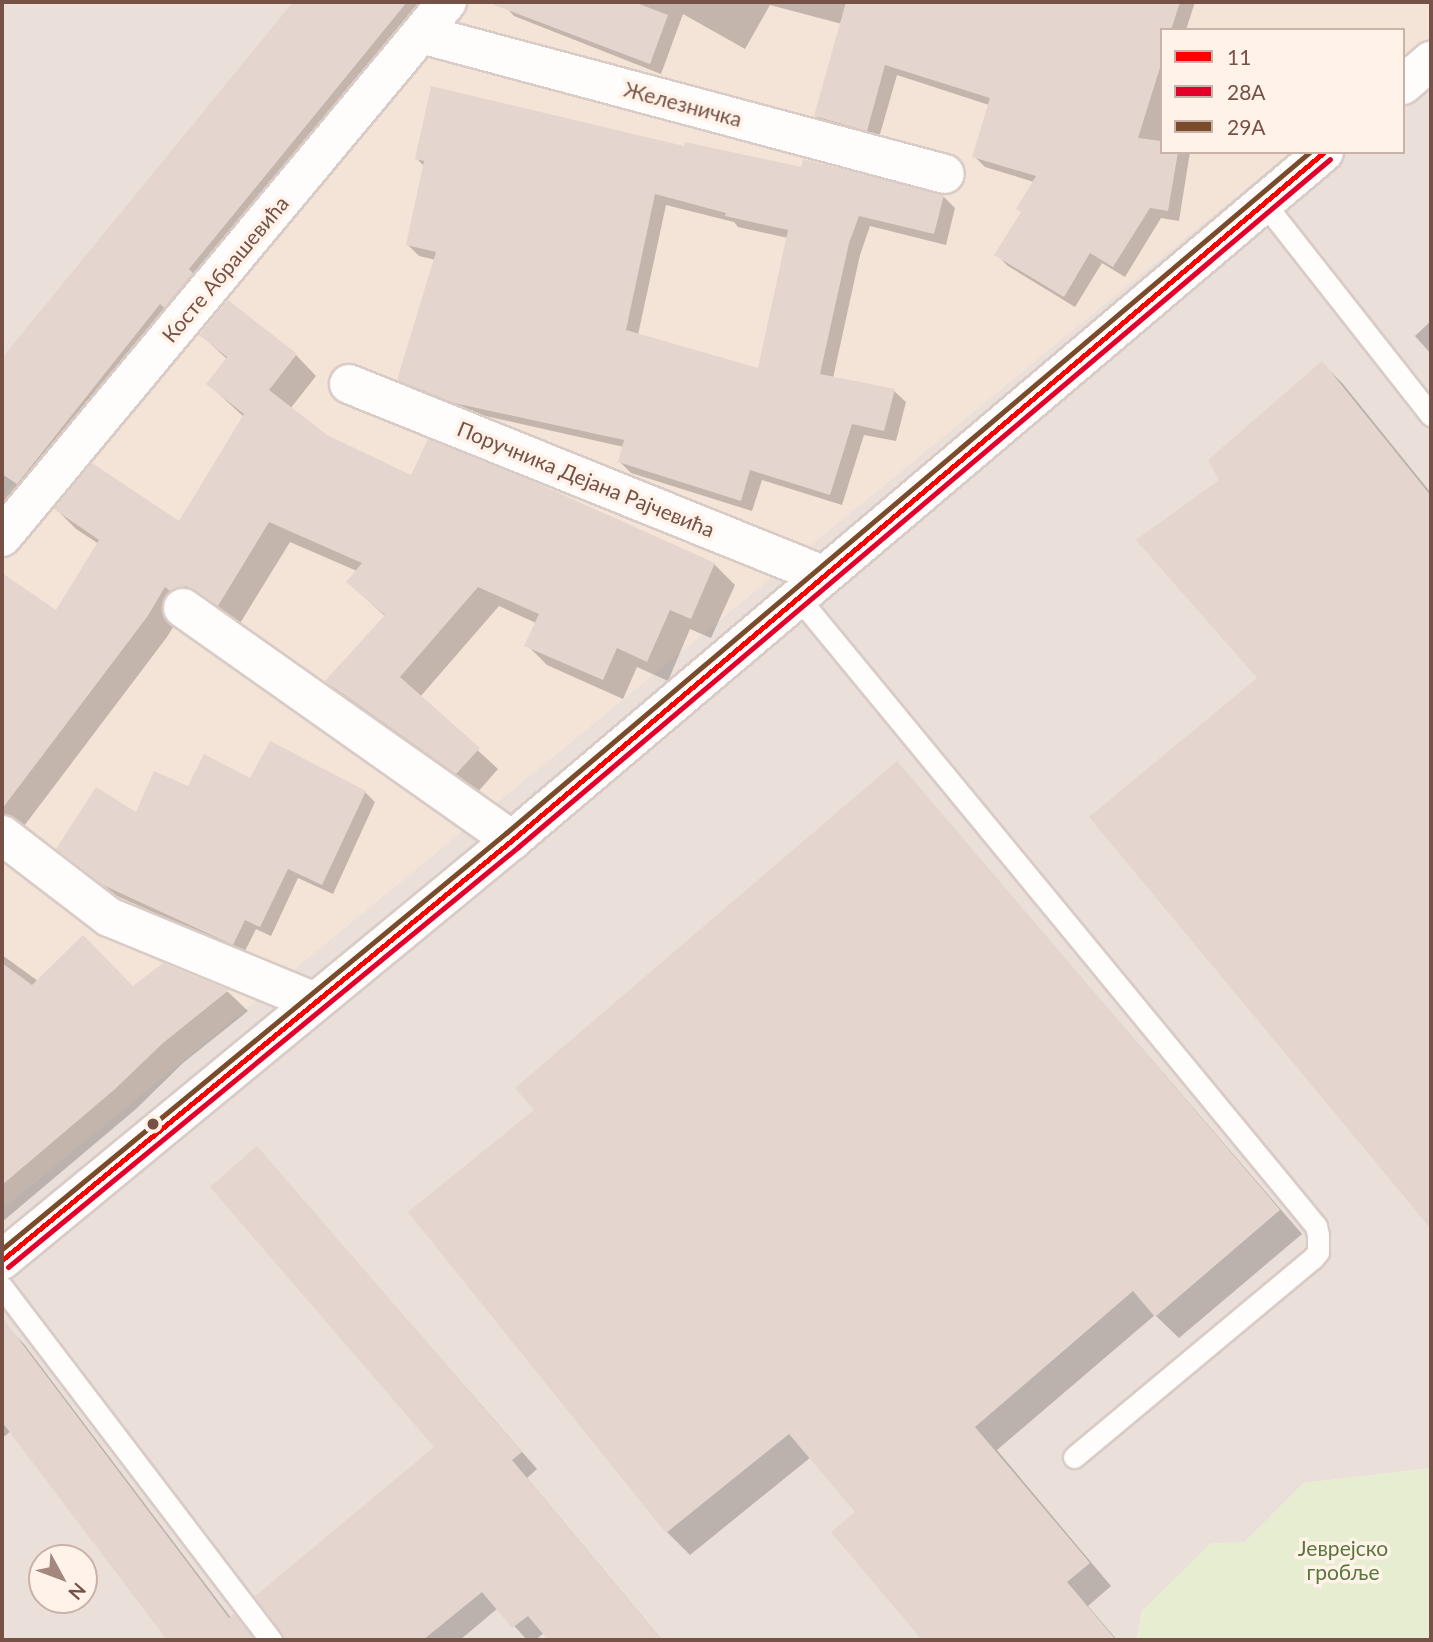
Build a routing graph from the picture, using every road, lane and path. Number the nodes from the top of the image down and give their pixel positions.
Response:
1 (447, 2) edge
2 (421, 34) junction
3 (1431, 61) edge
4 (1405, 83) edge
5 (1322, 154) edge
6 (945, 174) dead end
7 (1264, 203) junction
8 (349, 384) dead end
9 (1431, 415) edge
10 (2, 537) edge
11 (810, 586) junction
12 (183, 608) dead end
13 (2, 835) edge
14 (512, 840) junction
15 (313, 1001) junction
16 (2, 1260) edge
17 (2, 1287) edge
18 (1074, 1457) dead end
19 (271, 1640) edge

1 - 2 street, Косте Абрашевића
2 - 6 street, Железничка
2 - 10 street, Косте Абрашевића
3 - 4 street
5 - 7 street
7 - 9 lane
7 - 11 street
8 - 11 street, Поручника Дејана Рајчевића
11 - 14 street
11 - 18 lane
12 - 14 street
13 - 15 street
14 - 15 street
15 - 16 street
17 - 19 lane

